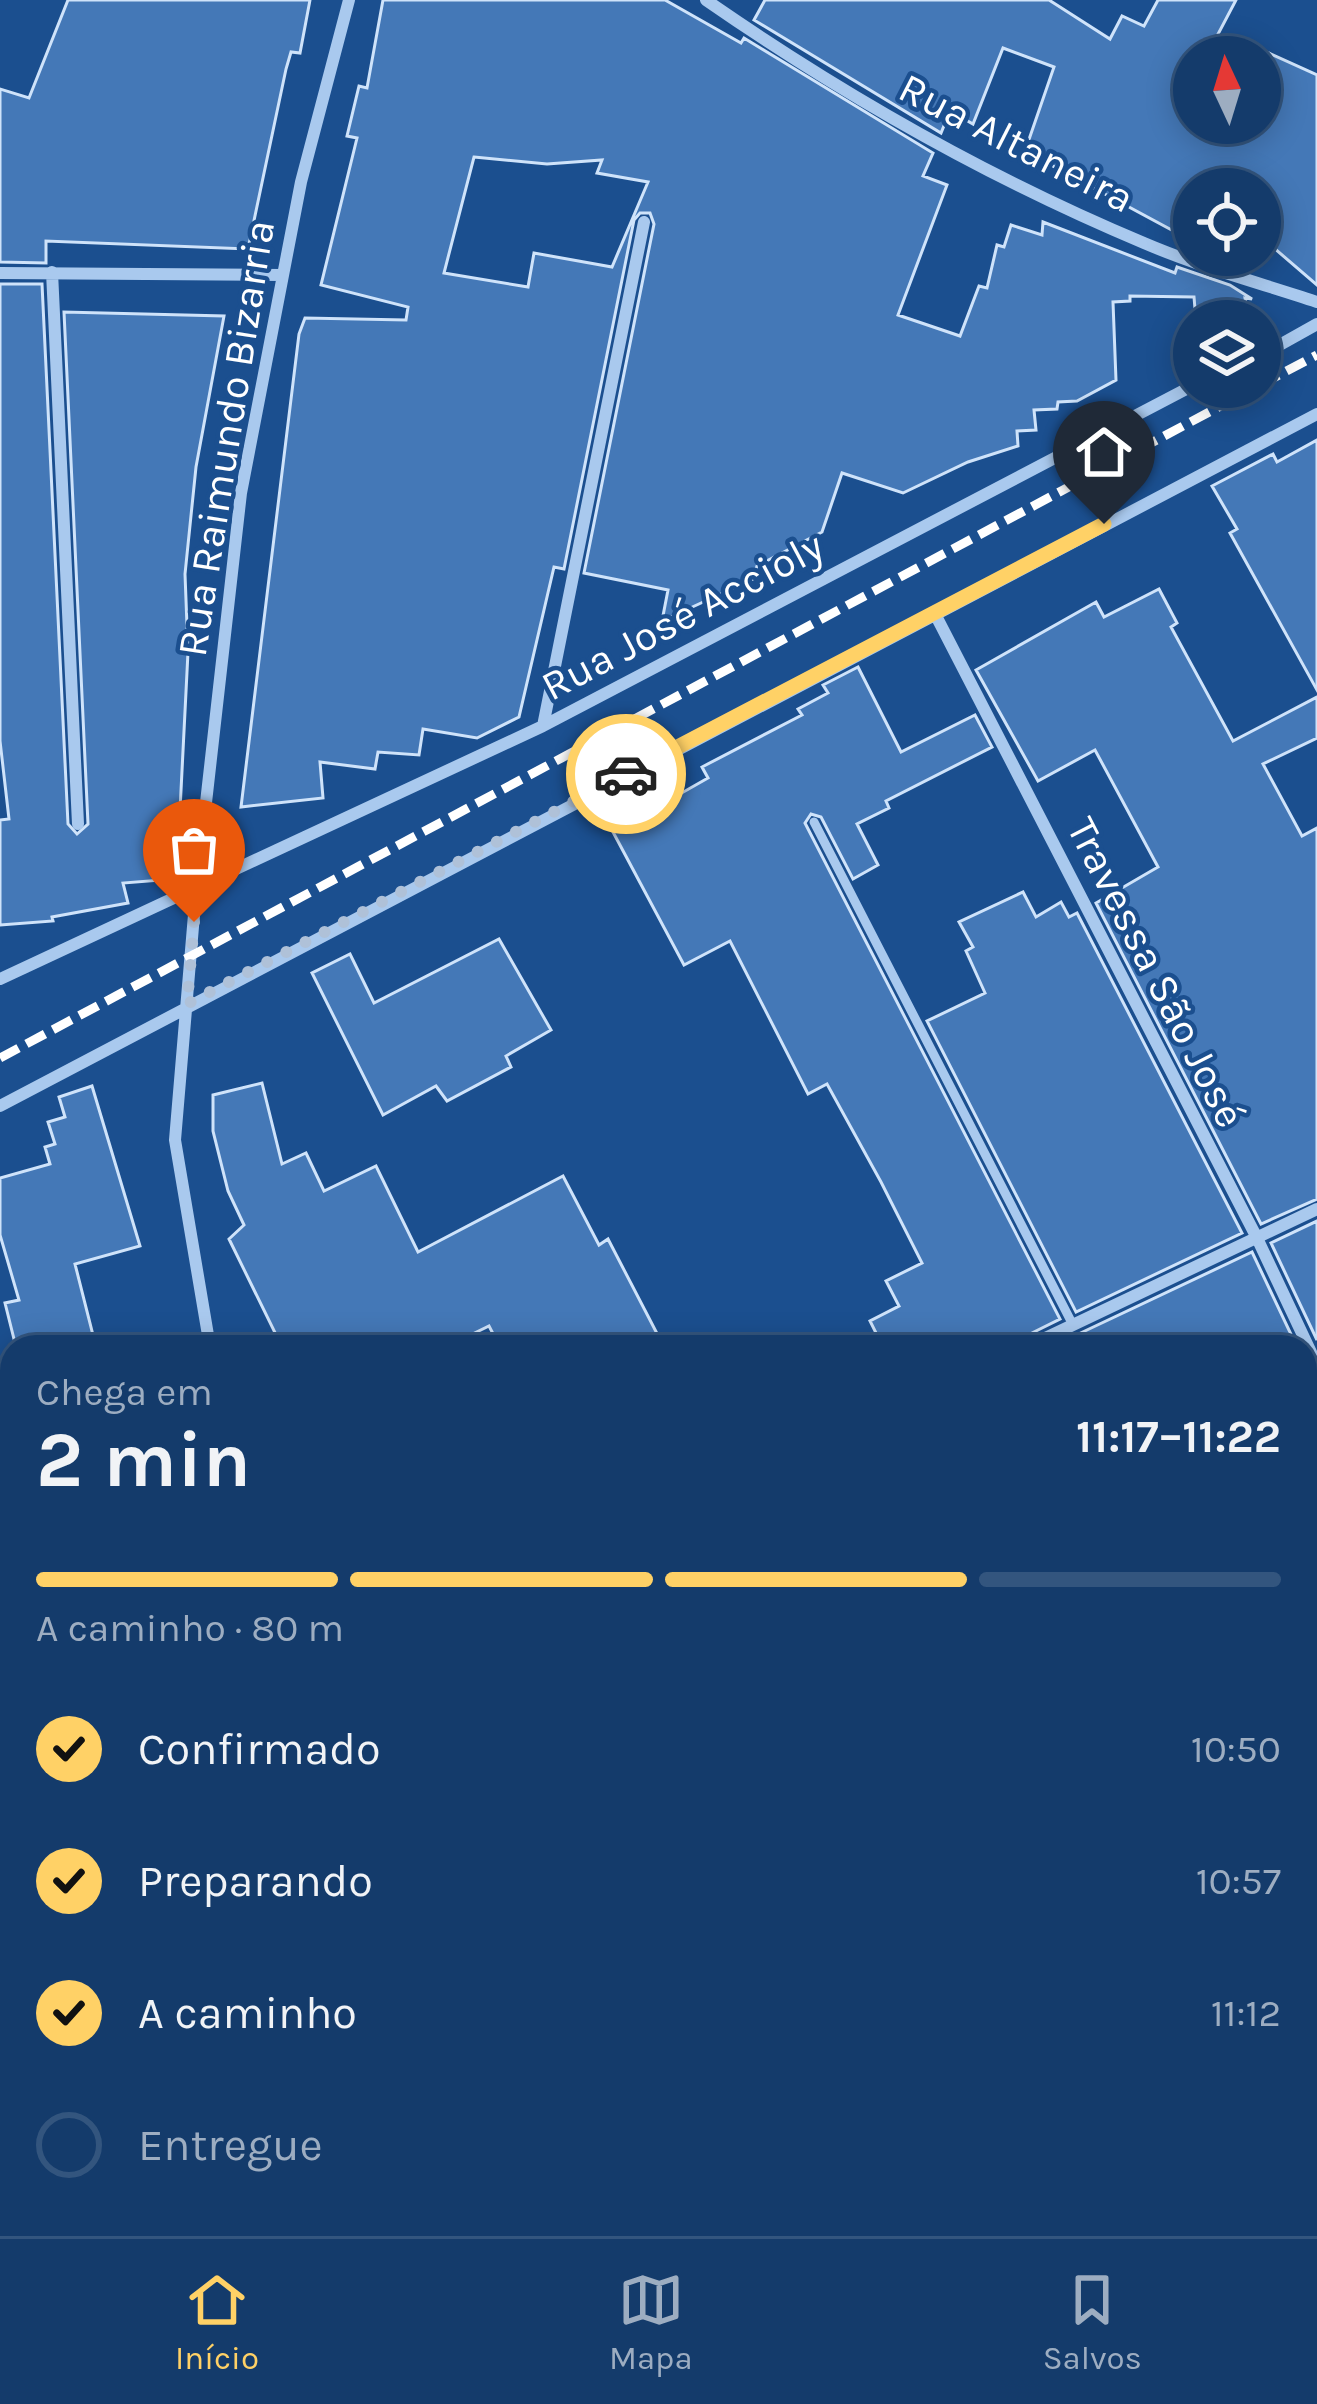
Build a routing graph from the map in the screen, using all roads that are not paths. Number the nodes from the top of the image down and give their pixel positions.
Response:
1 (349, 0) edge
2 (706, 0) edge
3 (644, 222) dead end
4 (52, 272) junction
5 (0, 273) edge
6 (281, 275) junction
7 (1317, 302) edge
8 (1317, 323) edge
9 (1281, 344) edge
10 (1173, 397) edge
11 (1317, 414) edge
12 (934, 612) junction
13 (543, 726) junction
14 (814, 822) dead end
15 (78, 824) dead end
16 (196, 891) junction
17 (0, 979) edge
18 (187, 1004) junction
19 (0, 1106) edge
20 (1317, 1209) edge
21 (1257, 1238) junction
22 (1073, 1325) junction
23 (208, 1335) edge
24 (1052, 1335) edge
25 (1303, 1335) edge

1 - 6 street, Rua Raimundo Bizarria
2 - 7 street, Rua Altaneira
3 - 13 street
4 - 5 street
4 - 6 street
4 - 15 street
6 - 16 street, Rua Raimundo Bizarria
8 - 9 street
10 - 13 street, Rua José Accioly
11 - 12 street
12 - 18 street
12 - 21 street, Travessa São José
13 - 16 street, Rua José Accioly
14 - 22 lane
16 - 17 street, Rua José Accioly
16 - 18 street, Rua Raimundo Bizarria
18 - 19 street
18 - 23 street, Rua Raimundo Bizarria
20 - 21 street
21 - 22 street
21 - 25 street, Travessa São José
22 - 24 street

